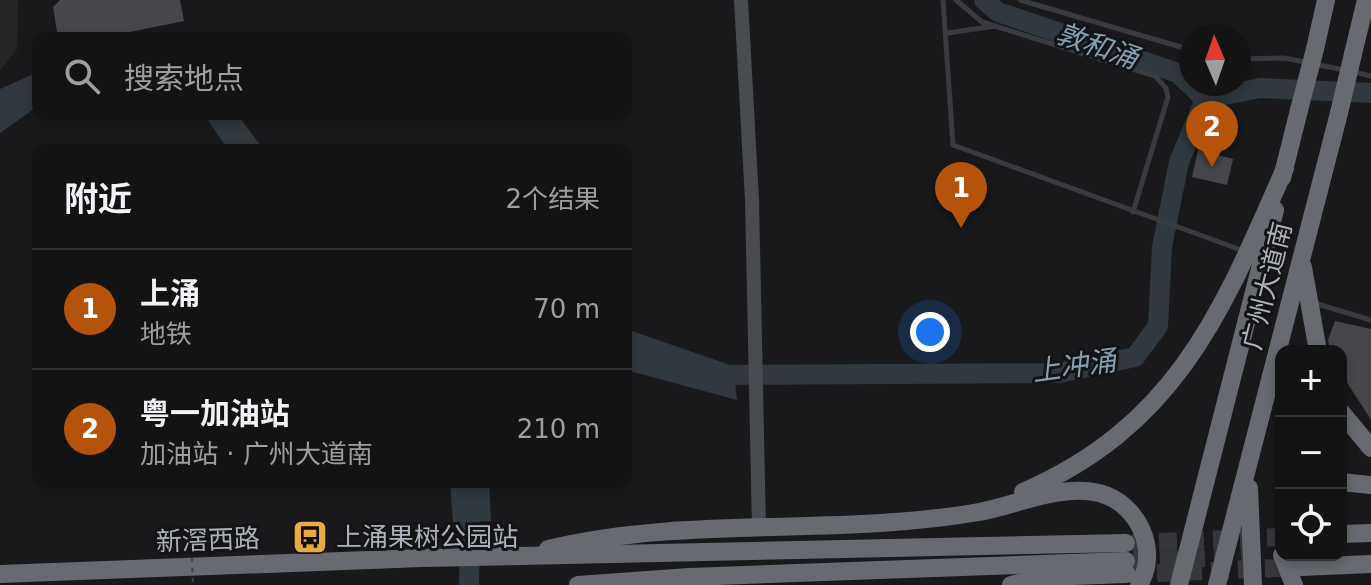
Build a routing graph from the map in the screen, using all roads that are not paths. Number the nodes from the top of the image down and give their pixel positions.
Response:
1 (741, 0) edge
2 (943, 0) edge
3 (956, 0) edge
4 (1020, 0) edge
5 (1326, 0) edge
6 (1366, 0) edge
7 (996, 26) junction
8 (948, 33) junction
9 (1179, 46) edge
10 (1251, 59) edge
11 (1371, 76) edge
12 (1285, 168) junction
13 (1133, 212) junction
14 (1248, 252) junction
15 (1302, 258) junction
16 (1309, 302) junction
17 (1371, 320) edge
18 (1317, 345) edge
19 (1345, 417) edge
20 (1371, 448) edge
21 (1250, 455) junction
22 (1347, 483) edge
23 (1371, 485) edge
24 (944, 516) junction
25 (759, 528) junction
26 (1371, 533) edge
27 (1347, 534) edge
28 (1371, 552) edge
29 (1347, 553) edge
30 (514, 557) junction
31 (1284, 561) edge
32 (1371, 564) edge
33 (1130, 566) edge
34 (1302, 567) tunnel mouth
35 (0, 574) edge
36 (578, 585) edge
37 (1011, 585) edge
38 (1179, 585) edge
39 (1217, 585) edge
40 (1253, 585) edge
41 (1294, 585) edge

1 - 25 street
2 - 8 lane
3 - 7 lane
4 - 9 lane
5 - 12 highway, 广州大道南, bridge
6 - 15 highway, 广州大道南, bridge
7 - 8 lane
7 - 13 lane
8 - 13 lane
10 - 11 lane
12 - 14 highway
12 - 38 highway, 广州大道南
13 - 14 lane
14 - 24 highway
15 - 16 highway
15 - 21 highway, 广州大道南
16 - 17 lane
16 - 18 highway
19 - 20 highway
21 - 39 highway, 广州大道南
21 - 40 highway
22 - 23 highway
24 - 25 highway
24 - 33 highway
25 - 30 highway
26 - 27 highway
28 - 29 highway
30 - 33 highway
30 - 35 highway, 新滘西路
31 - 41 highway
32 - 34 highway
33 - 36 highway
33 - 37 highway

